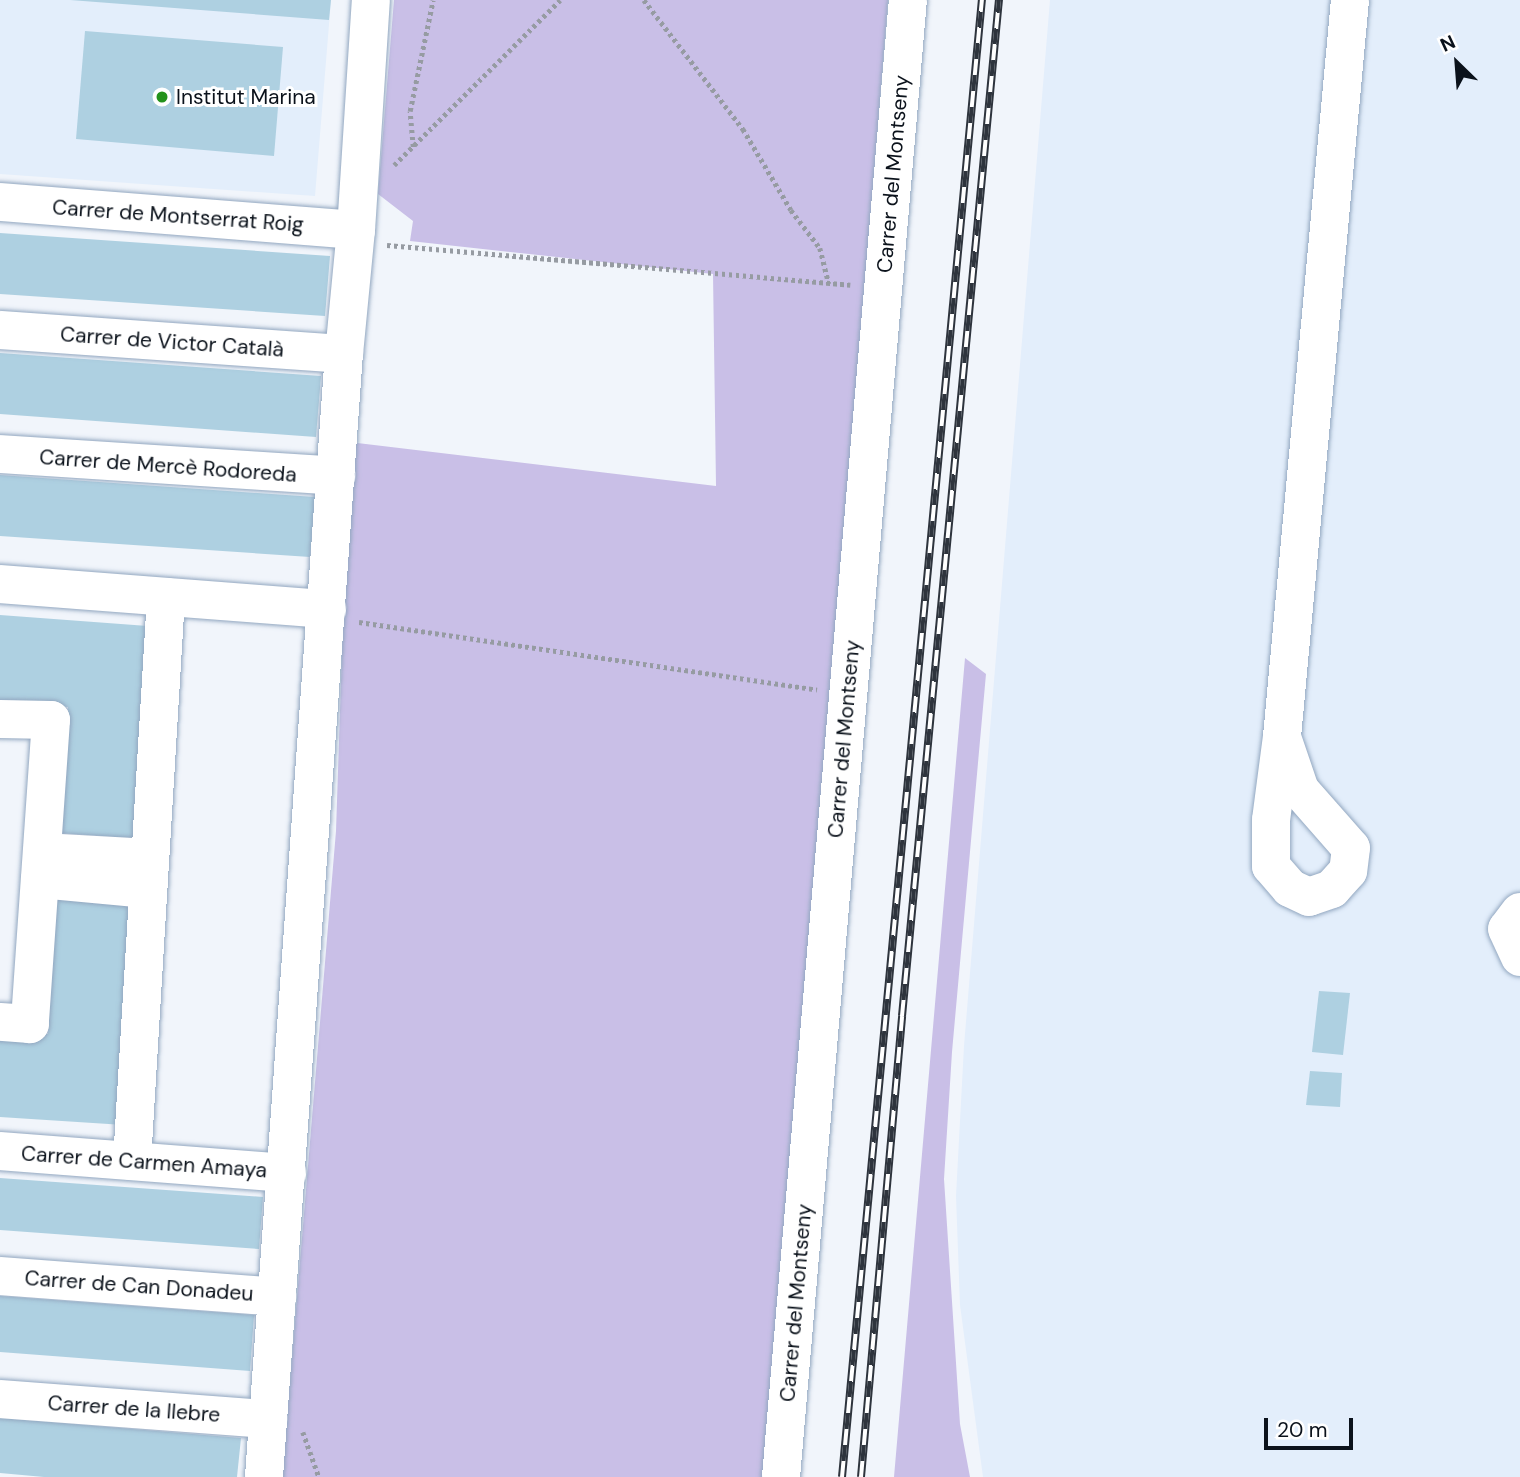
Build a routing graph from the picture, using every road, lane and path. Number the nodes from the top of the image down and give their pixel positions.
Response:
1 (370, 0) edge
2 (433, 0) edge
3 (559, 0) edge
4 (644, 0) edge
5 (908, 0) edge
6 (1350, 0) edge
7 (413, 147) junction
8 (0, 202) edge
9 (357, 224) junction
10 (829, 284) junction
11 (883, 287) junction
12 (0, 330) edge
13 (344, 354) junction
14 (0, 454) edge
15 (336, 476) junction
16 (0, 584) edge
17 (166, 597) junction
18 (327, 614) junction
19 (848, 695) junction
20 (0, 719) edge
21 (1282, 737) dead end
22 (41, 865) junction
23 (149, 874) junction
24 (1520, 912) edge
25 (1520, 957) edge
26 (0, 1022) edge
27 (0, 1151) edge
28 (132, 1161) junction
29 (287, 1173) junction
30 (0, 1276) edge
31 (278, 1297) junction
32 (0, 1399) edge
33 (268, 1419) junction
34 (264, 1477) edge
35 (781, 1477) edge

1 - 9 street
2 - 7 path
3 - 7 path
4 - 10 path
5 - 11 street, Carrer del Montseny
6 - 21 street
7 - 9 path
8 - 9 street, Carrer de Montserrat Roig
9 - 10 path
9 - 13 street
10 - 11 path
11 - 19 street, Carrer del Montseny
12 - 13 street, Carrer de Victor Català
13 - 15 street
14 - 15 street, Carrer de Mercè Rodoreda
15 - 18 street
16 - 17 street
17 - 18 street
17 - 23 street
18 - 19 path
18 - 29 street
19 - 35 street, Carrer del Montseny
20 - 22 street
22 - 23 street
22 - 26 street
23 - 28 street
24 - 25 street
27 - 28 street, Carrer de Carmen Amaya
28 - 29 street, Carrer de Carmen Amaya
29 - 31 street
30 - 31 street, Carrer de Can Donadeu
31 - 33 street
32 - 33 street, Carrer de la llebre
33 - 34 street

